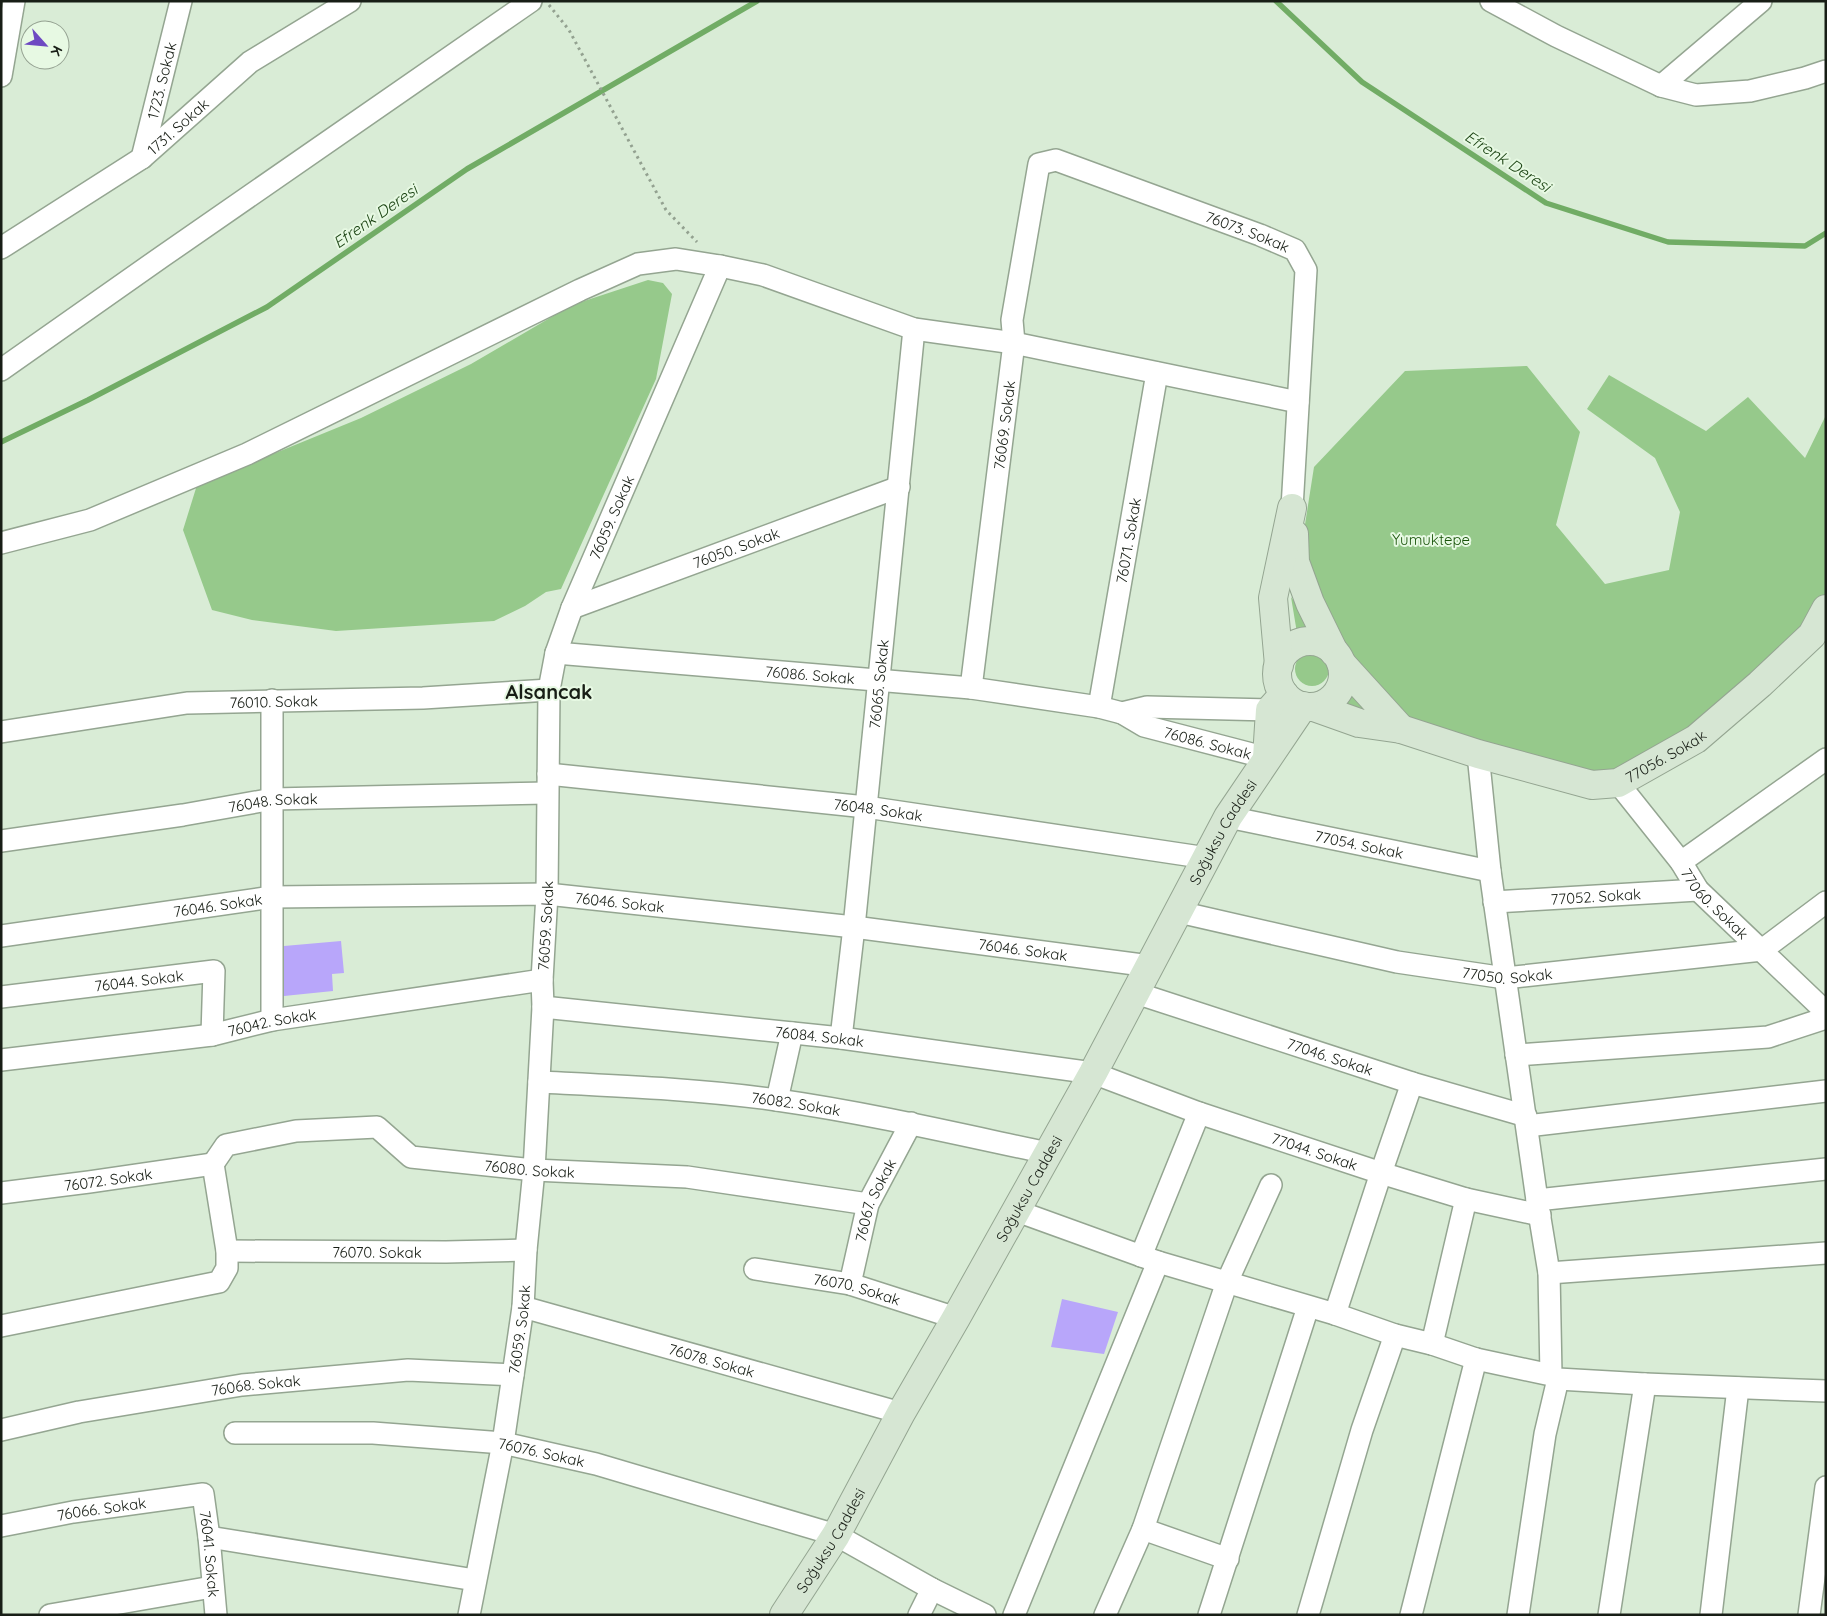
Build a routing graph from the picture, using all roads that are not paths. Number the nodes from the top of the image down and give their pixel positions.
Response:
1 (14, 1) edge
2 (181, 1) edge
3 (350, 1) edge
4 (531, 1) edge
5 (1490, 1) edge
6 (1761, 1) edge
7 (1826, 72) edge
8 (1, 76) edge
9 (1661, 86) junction
10 (142, 158) junction
11 (1039, 164) joint
12 (1, 248) edge
13 (720, 266) junction
14 (914, 329) junction
15 (1014, 343) junction
16 (1, 370) edge
17 (1157, 374) junction
18 (1298, 402) junction
19 (899, 487) junction
20 (1292, 508) junction
21 (1, 543) edge
22 (572, 608) junction
23 (1826, 609) edge
24 (1819, 638) edge
25 (556, 653) junction
26 (1338, 657) junction
27 (1279, 664) junction
28 (880, 679) junction
29 (971, 688) junction
30 (549, 690) junction
31 (272, 700) junction
32 (1293, 704) junction
33 (1099, 707) junction
34 (1122, 713) junction
35 (1401, 729) junction
36 (1, 732) edge
37 (1478, 754) junction
38 (1267, 758) junction
39 (1826, 759) edge
40 (547, 783) junction
41 (1618, 783) junction
42 (273, 799) junction
43 (866, 807) junction
44 (1228, 817) junction
45 (1, 841) edge
46 (1207, 858) junction
47 (1681, 862) junction
48 (1490, 871) junction
49 (1698, 890) junction
50 (547, 894) junction
51 (272, 897) junction
52 (1494, 902) junction
53 (1826, 902) edge
54 (1179, 912) junction
55 (854, 927) junction
56 (1, 936) edge
57 (1762, 950) junction
58 (1150, 966) junction
59 (1505, 978) junction
60 (542, 980) junction
61 (1136, 993) junction
62 (1, 997) edge
63 (543, 1007) junction
64 (1826, 1012) edge
65 (1826, 1018) edge
66 (272, 1020) junction
67 (792, 1033) junction
68 (212, 1035) junction
69 (841, 1038) junction
70 (1516, 1055) junction
71 (1, 1060) edge
72 (1094, 1074) junction
73 (539, 1082) junction
74 (1412, 1083) junction
75 (1826, 1092) edge
76 (777, 1100) junction
77 (1199, 1113) junction
78 (1526, 1121) junction
79 (911, 1123) junction
80 (1047, 1154) junction
81 (213, 1164) junction
82 (1826, 1169) edge
83 (534, 1170) junction
84 (1381, 1173) junction
85 (1270, 1185) dead end
86 (1, 1193) edge
87 (1466, 1199) junction
88 (868, 1204) junction
89 (1538, 1207) junction
90 (1017, 1211) junction
91 (526, 1250) junction
92 (227, 1251) junction
93 (1826, 1252) edge
94 (1150, 1259) junction
95 (755, 1269) dead end
96 (1549, 1273) junction
97 (1227, 1282) junction
98 (850, 1284) junction
99 (524, 1307) junction
100 (1308, 1307) junction
101 (1335, 1314) junction
102 (956, 1318) junction
103 (1, 1326) edge
104 (1395, 1335) junction
105 (1432, 1344) junction
106 (1476, 1360) junction
107 (513, 1375) junction
108 (1555, 1377) junction
109 (1645, 1384) junction
110 (1738, 1388) junction
111 (1826, 1391) edge
112 (901, 1413) junction
113 (1, 1430) edge
114 (235, 1433) dead end
115 (503, 1443) junction
116 (1826, 1487) edge
117 (203, 1494) joint
118 (1, 1526) edge
119 (1143, 1529) junction
120 (836, 1534) junction
121 (209, 1537) junction
122 (1228, 1559) junction
123 (475, 1580) junction
124 (212, 1587) junction
125 (932, 1589) junction
126 (50, 1615) edge
127 (216, 1615) edge
128 (469, 1615) edge
129 (784, 1615) edge
130 (919, 1615) edge
131 (985, 1615) edge
132 (1014, 1615) edge
133 (1105, 1615) edge
134 (1209, 1615) edge
135 (1308, 1615) edge
136 (1412, 1615) edge
137 (1518, 1615) edge
138 (1609, 1615) edge
139 (1711, 1615) edge
140 (1809, 1615) edge

1 - 8 street
2 - 10 street, 1723. Sokak
3 - 10 street, 1731. Sokak
4 - 16 street
5 - 9 street
6 - 9 street
7 - 9 street
10 - 12 street, 1731. Sokak
11 - 15 street, 76069. Sokak
11 - 18 street, 76073. Sokak
13 - 14 street
13 - 21 street
13 - 22 street, 76059. Sokak
14 - 15 street
14 - 19 street, 76065. Sokak
15 - 17 street
15 - 29 street, 76069. Sokak
17 - 18 street
17 - 33 street, 76071. Sokak
18 - 20 street, 76073. Sokak
19 - 22 street, 76050. Sokak
19 - 28 street, 76065. Sokak
20 - 26 street
20 - 27 street
22 - 25 street, 76059. Sokak
23 - 24 street, 77056. Sokak
24 - 41 street, 77056. Sokak
25 - 28 street, 76086. Sokak
25 - 30 street, 76059. Sokak
26 - 27 street
26 - 32 street
26 - 35 street
27 - 32 street
28 - 29 street, 76086. Sokak
28 - 43 street, 76065. Sokak
29 - 33 street, 76086. Sokak
30 - 31 street, 76010. Sokak
30 - 40 street, 76059. Sokak
31 - 36 street, 76010. Sokak
31 - 42 street
32 - 34 street, 76086. Sokak
32 - 35 street, 77056. Sokak
32 - 38 street
33 - 34 street, 76086. Sokak
34 - 38 street, 76086. Sokak
35 - 37 street, 77056. Sokak
37 - 41 street, 77056. Sokak
37 - 48 street
38 - 44 street, Soğuksu Caddesi
39 - 47 street
40 - 42 street, 76048. Sokak
40 - 43 street, 76048. Sokak
40 - 50 street, 76059. Sokak
41 - 47 street, 77060. Sokak
42 - 45 street, 76048. Sokak
42 - 51 street
43 - 46 street, 76048. Sokak
43 - 55 street, 76065. Sokak
44 - 46 street, Soğuksu Caddesi
44 - 48 street, 77054. Sokak
46 - 54 street, Soğuksu Caddesi
47 - 49 street, 77060. Sokak
48 - 52 street
49 - 52 street, 77052. Sokak
49 - 57 street, 77060. Sokak
50 - 51 street, 76046. Sokak
50 - 55 street, 76046. Sokak
50 - 60 street, 76059. Sokak
51 - 56 street, 76046. Sokak
51 - 66 street
52 - 59 street
53 - 57 street
54 - 58 street, Soğuksu Caddesi
54 - 59 street, 77050. Sokak
55 - 58 street, 76046. Sokak
55 - 69 street, 76065. Sokak
57 - 59 street, 77050. Sokak
57 - 64 street, 77060. Sokak
58 - 61 street, Soğuksu Caddesi
59 - 70 street
60 - 63 street, 76059. Sokak
60 - 66 street, 76042. Sokak
61 - 72 street, Soğuksu Caddesi
61 - 74 street, 77046. Sokak
62 - 68 street, 76044. Sokak
63 - 67 street, 76084. Sokak
63 - 73 street, 76059. Sokak
65 - 70 street
66 - 68 street, 76042. Sokak
67 - 69 street, 76084. Sokak
67 - 76 street
68 - 71 street, 76042. Sokak
69 - 72 street, 76084. Sokak
70 - 78 street
72 - 77 street, 77044. Sokak
72 - 80 street, Soğuksu Caddesi
73 - 76 street, 76082. Sokak
73 - 83 street, 76059. Sokak
74 - 78 street, 77046. Sokak
74 - 84 street
75 - 78 street
76 - 79 street, 76082. Sokak
77 - 84 street, 77044. Sokak
77 - 94 street
78 - 89 street
79 - 80 street, 76082. Sokak
79 - 88 street, 76067. Sokak
80 - 90 street, Soğuksu Caddesi
81 - 83 street, 76080. Sokak
81 - 86 street, 76072. Sokak
81 - 92 street
82 - 89 street, 77044. Sokak
83 - 88 street, 76080. Sokak
83 - 91 street, 76059. Sokak
84 - 87 street, 77044. Sokak
84 - 101 street
85 - 97 street
87 - 89 street, 77044. Sokak
87 - 105 street
88 - 98 street, 76067. Sokak
89 - 96 street
90 - 94 street
90 - 102 street, Soğuksu Caddesi
91 - 92 street, 76070. Sokak
91 - 99 street, 76059. Sokak
92 - 103 street
93 - 96 street
94 - 97 street
94 - 132 street
95 - 98 street, 76070. Sokak
96 - 108 street
97 - 100 street
97 - 119 street
98 - 102 street, 76070. Sokak
99 - 107 street, 76059. Sokak
99 - 112 street, 76078. Sokak
100 - 101 street
100 - 122 street
101 - 104 street
102 - 112 street, Soğuksu Caddesi
104 - 105 street
104 - 135 street
105 - 106 street
106 - 108 street
106 - 136 street
107 - 113 street, 76068. Sokak
107 - 115 street, 76059. Sokak
108 - 109 street
108 - 137 street
109 - 110 street
109 - 138 street
110 - 111 street
110 - 139 street
112 - 120 street, Soğuksu Caddesi
114 - 115 street, 76076. Sokak
115 - 120 street, 76076. Sokak
115 - 123 street, 76059. Sokak
116 - 140 street
117 - 118 street, 76066. Sokak
117 - 121 street, 76041. Sokak
119 - 122 street
119 - 133 street
120 - 125 street, 76076. Sokak
120 - 129 street, Soğuksu Caddesi
121 - 123 street
121 - 124 street, 76041. Sokak
122 - 134 street
123 - 128 street, 76059. Sokak
124 - 126 street
124 - 127 street, 76041. Sokak
125 - 130 street
125 - 131 street, 76076. Sokak

